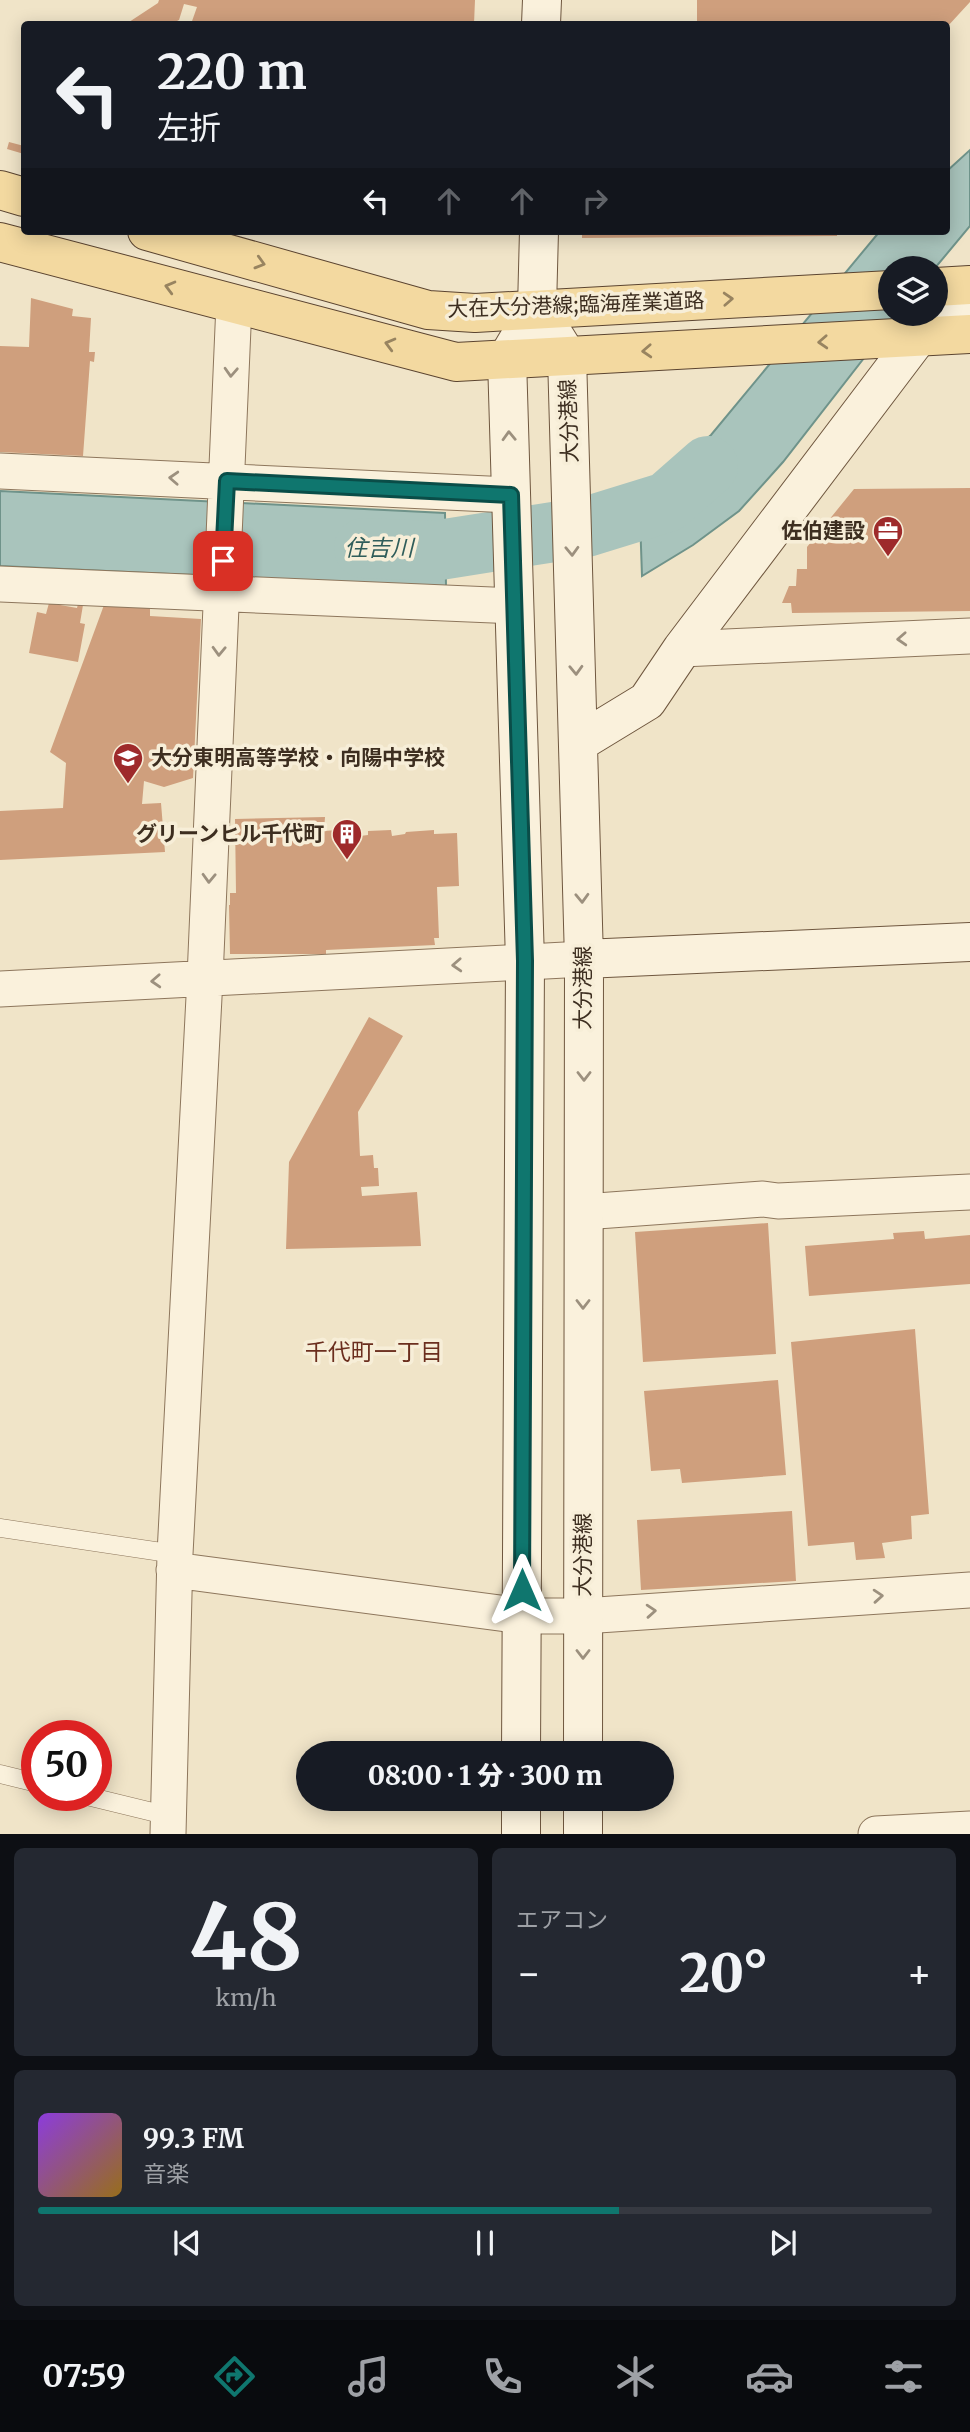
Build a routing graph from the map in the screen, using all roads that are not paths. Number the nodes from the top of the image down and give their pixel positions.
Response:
1 (542, 0) edge
2 (541, 21) edge
3 (0, 190) edge
4 (21, 196) edge
5 (161, 235) edge
6 (538, 235) edge
7 (0, 243) edge
8 (970, 285) edge
9 (948, 286) edge
10 (878, 291) edge
11 (970, 298) edge
12 (234, 304) junction
13 (537, 309) junction
14 (970, 334) edge
15 (900, 338) junction
16 (567, 356) junction
17 (507, 359) junction
18 (0, 471) edge
19 (226, 488) junction
20 (511, 500) junction
21 (0, 584) edge
22 (222, 588) junction
23 (514, 602) junction
24 (970, 636) edge
25 (682, 649) junction
26 (578, 743) junction
27 (970, 942) edge
28 (584, 959) junction
29 (525, 961) junction
30 (205, 978) junction
31 (0, 989) edge
32 (970, 1192) edge
33 (583, 1212) junction
34 (0, 1528) edge
35 (175, 1562) junction
36 (970, 1590) edge
37 (522, 1616) junction
38 (583, 1616) junction
39 (521, 1741) edge
40 (583, 1741) edge
41 (0, 1774) edge
42 (21, 1779) edge
43 (112, 1805) edge
44 (521, 1811) edge
45 (583, 1811) edge
46 (168, 1825) edge
47 (970, 1829) edge
48 (521, 1833) edge
49 (583, 1833) edge
50 (876, 1833) edge

1 - 2 main road
3 - 4 main road
5 -> 13 main road, 大在大分港線;臨海産業道路
6 - 13 main road
12 -> 7 main road
8 - 9 main road
13 -> 10 main road, 大在大分港線;臨海産業道路
11 - 15 street
17 -> 12 main road
12 -> 19 street
13 - 16 main road, 大分港線
13 - 17 main road
14 - 15 main road
15 -> 16 main road
15 - 25 main road
16 - 17 main road
16 -> 26 main road, 大分港線
20 -> 17 main road
19 -> 18 street
19 - 20 street
19 - 22 street
20 - 23 main road
21 - 22 street
22 - 23 street
22 -> 30 street
23 - 29 main road
24 -> 25 street
25 - 26 main road
26 -> 28 main road, 大分港線
27 - 28 main road
28 - 29 street
28 -> 33 main road, 大分港線
29 -> 30 street
29 - 37 main road
30 -> 31 street
30 - 35 street
32 - 33 street
33 -> 38 main road, 大分港線
34 - 35 lane
35 - 37 street
35 - 46 street
38 -> 36 street
37 - 38 street
37 - 39 main road
38 -> 40 main road, 大分港線
41 - 42 lane
43 - 46 lane
44 - 48 main road
45 - 49 main road
47 - 50 street

